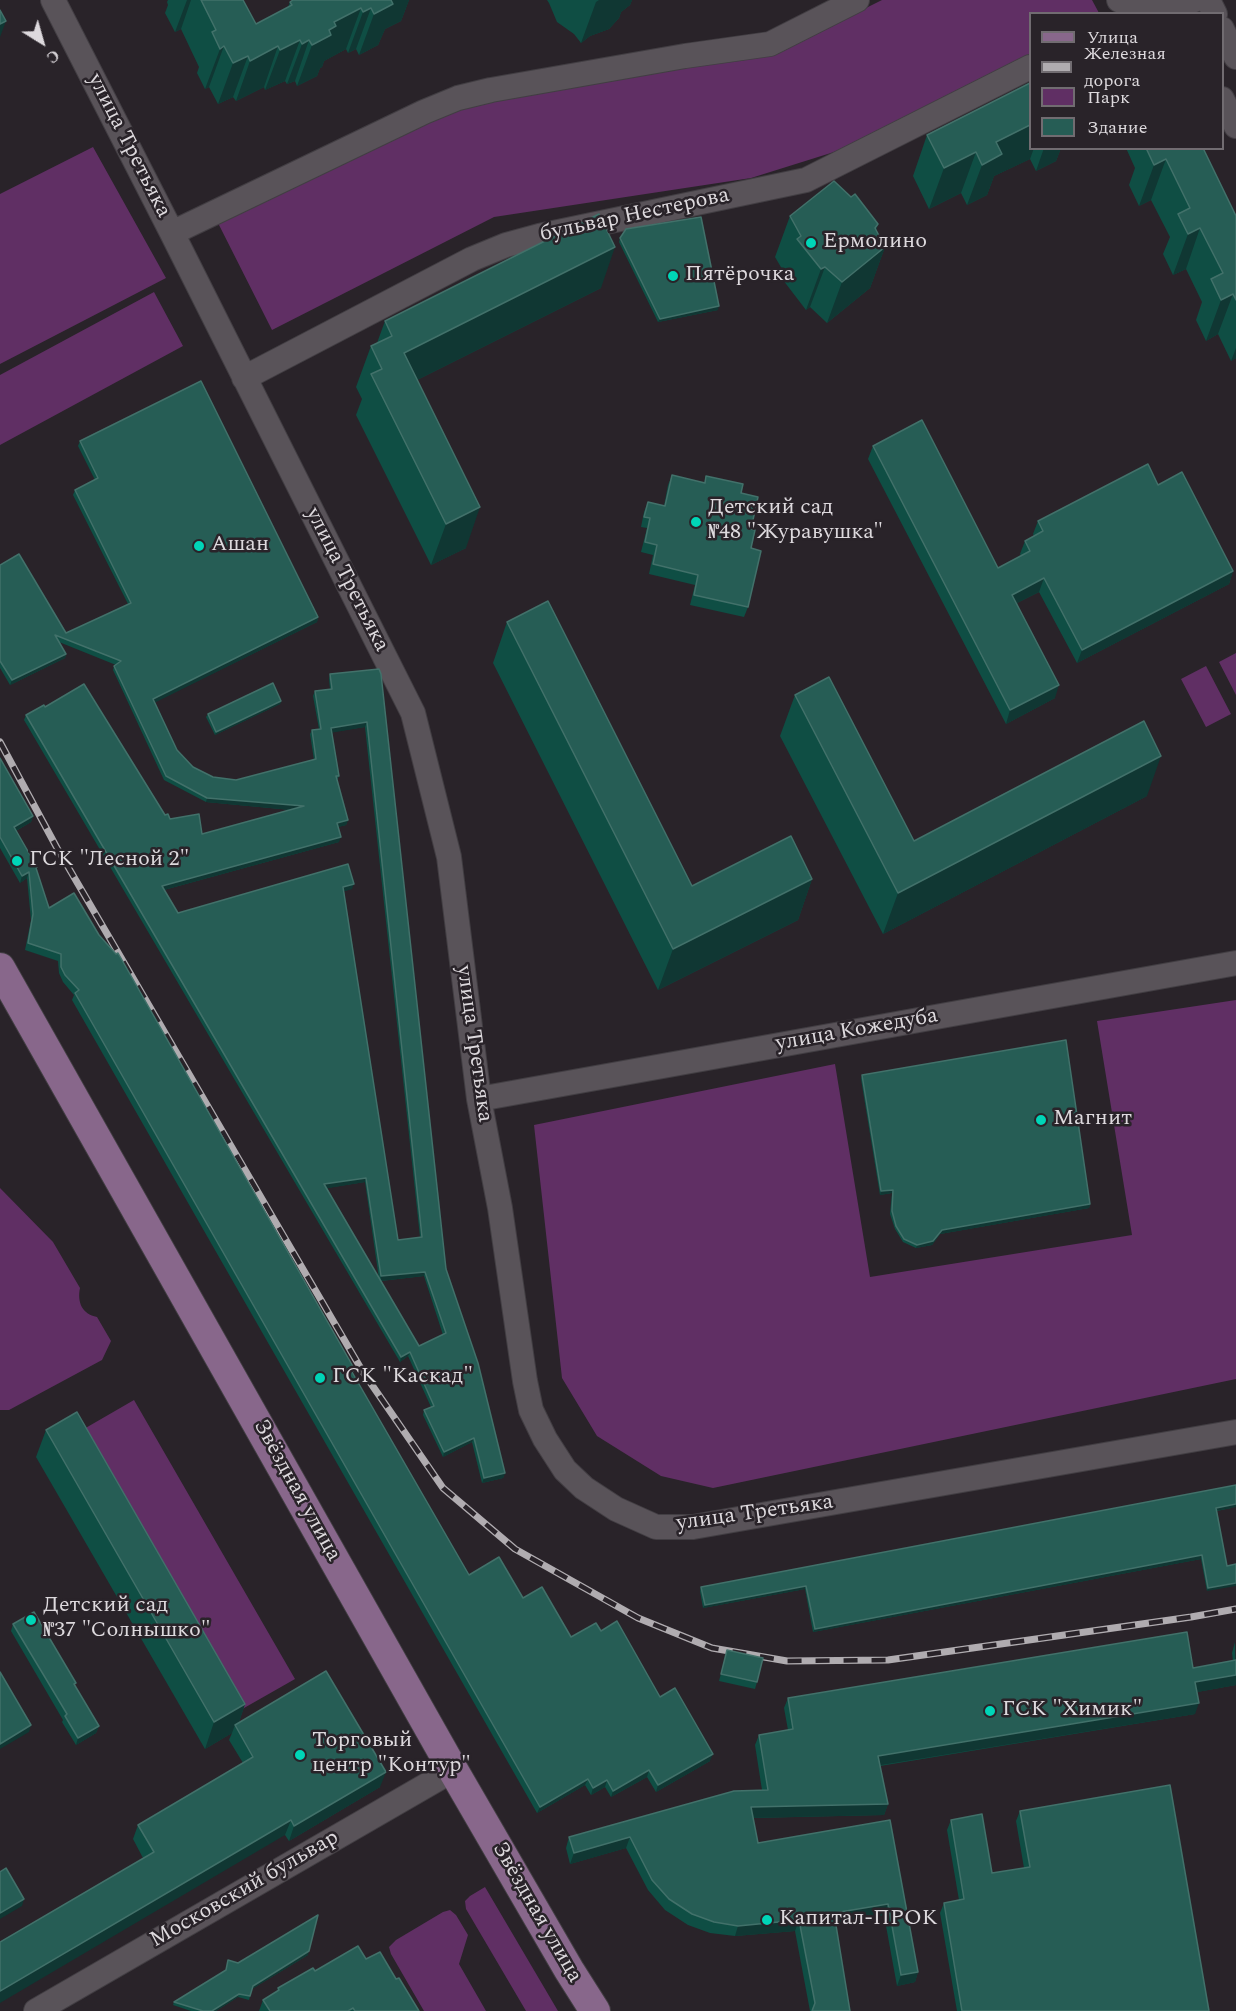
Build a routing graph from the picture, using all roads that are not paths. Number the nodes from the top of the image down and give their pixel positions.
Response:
1 (53, 0) edge
2 (857, 0) edge
3 (1119, 0) edge
4 (1182, 7) edge
5 (1143, 11) edge
6 (1224, 33) edge
7 (1236, 57) edge
8 (1029, 68) edge
9 (1224, 103) edge
10 (1236, 126) edge
11 (172, 233) junction
12 (244, 378) junction
13 (1236, 963) edge
14 (0, 968) edge
15 (479, 1099) junction
16 (1236, 1432) edge
17 (453, 1770) junction
18 (36, 2011) edge
19 (595, 2011) edge

1 - 11 street, улица Третьяка
2 - 11 street
3 - 5 street
4 - 5 street
6 - 7 street
8 - 12 street, бульвар Нестерова
9 - 10 street
11 - 12 street, улица Третьяка
12 - 15 street, улица Третьяка
13 - 15 street, улица Кожедуба
14 - 17 main road, Звёздная улица
15 - 16 street, улица Третьяка
17 - 18 street, Московский бульвар
17 - 19 main road, Звёздная улица

